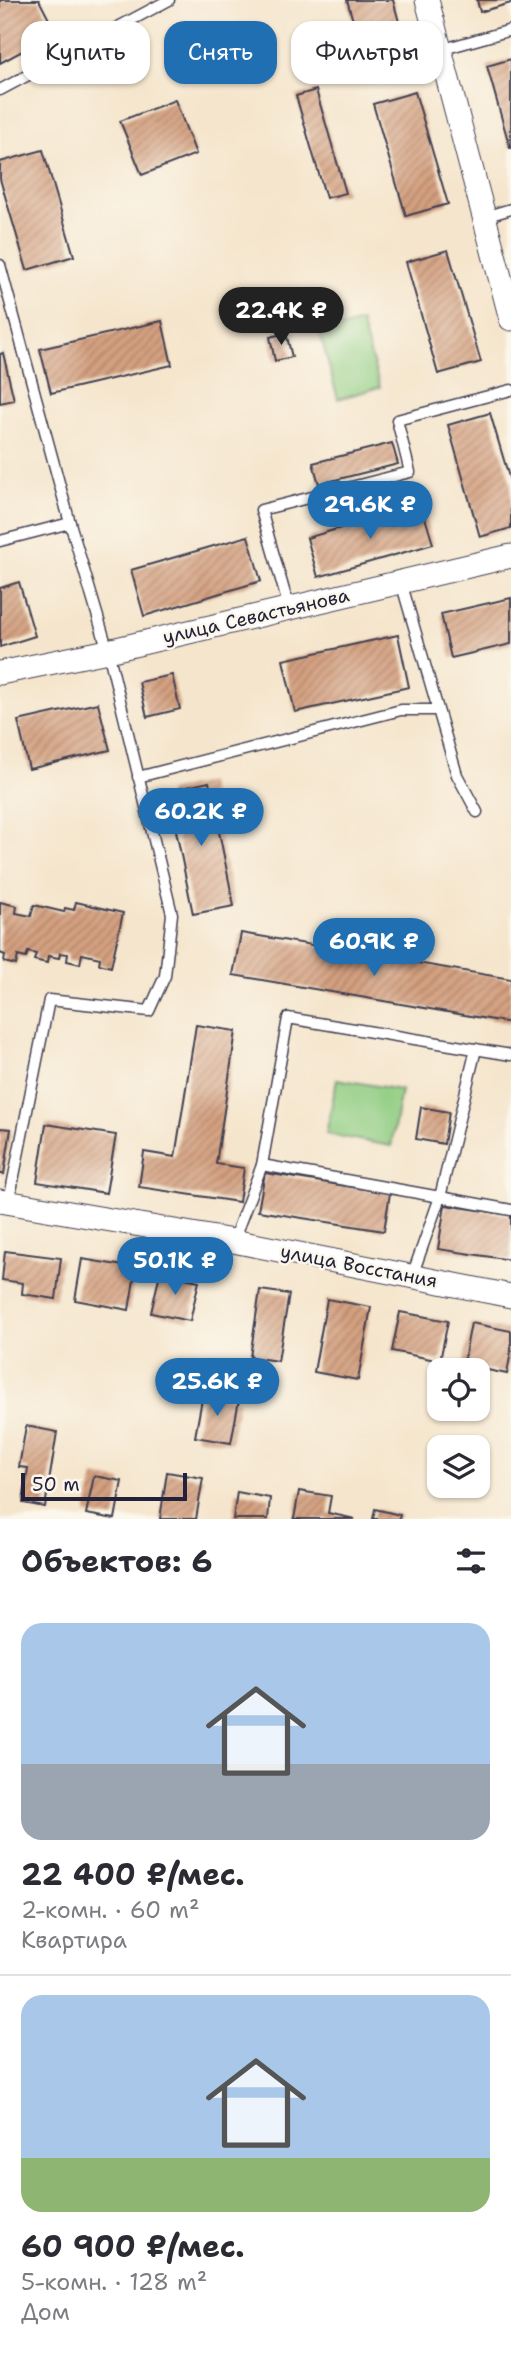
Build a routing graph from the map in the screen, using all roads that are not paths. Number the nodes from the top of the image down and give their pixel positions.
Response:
1 (169, 0) edge
2 (427, 0) edge
3 (432, 21) edge
4 (511, 30) edge
5 (443, 49) edge
6 (443, 61) edge
7 (0, 90) edge
8 (511, 209) edge
9 (484, 217) junction
10 (0, 265) edge
11 (511, 319) edge
12 (511, 390) edge
13 (70, 523) junction
14 (0, 541) edge
15 (511, 556) edge
16 (401, 582) junction
17 (289, 608) junction
18 (108, 651) junction
19 (0, 673) edge
20 (437, 710) junction
21 (138, 777) junction
22 (477, 812) dead end
23 (476, 1049) junction
24 (511, 1055) edge
25 (262, 1165) junction
26 (440, 1197) junction
27 (5, 1201) edge
28 (511, 1210) edge
29 (233, 1241) junction
30 (412, 1276) junction
31 (511, 1296) edge

1 - 7 lane
2 - 3 street
4 - 5 lane
6 - 9 street
8 - 9 lane
9 - 11 street
10 - 13 lane
12 - 17 lane
13 - 14 lane
13 - 18 lane
15 - 16 street, улица Севастьянова
16 - 17 street, улица Севастьянова
16 - 20 lane
17 - 18 street, улица Севастьянова
18 - 19 street, улица Севастьянова
18 - 21 lane
20 - 21 lane
20 - 22 lane
21 - 27 lane
23 - 24 lane
23 - 25 lane
23 - 26 lane
25 - 26 lane
25 - 29 lane
26 - 28 lane
26 - 30 lane
27 - 29 street, улица Восстания
29 - 30 street, улица Восстания
30 - 31 street, улица Восстания

